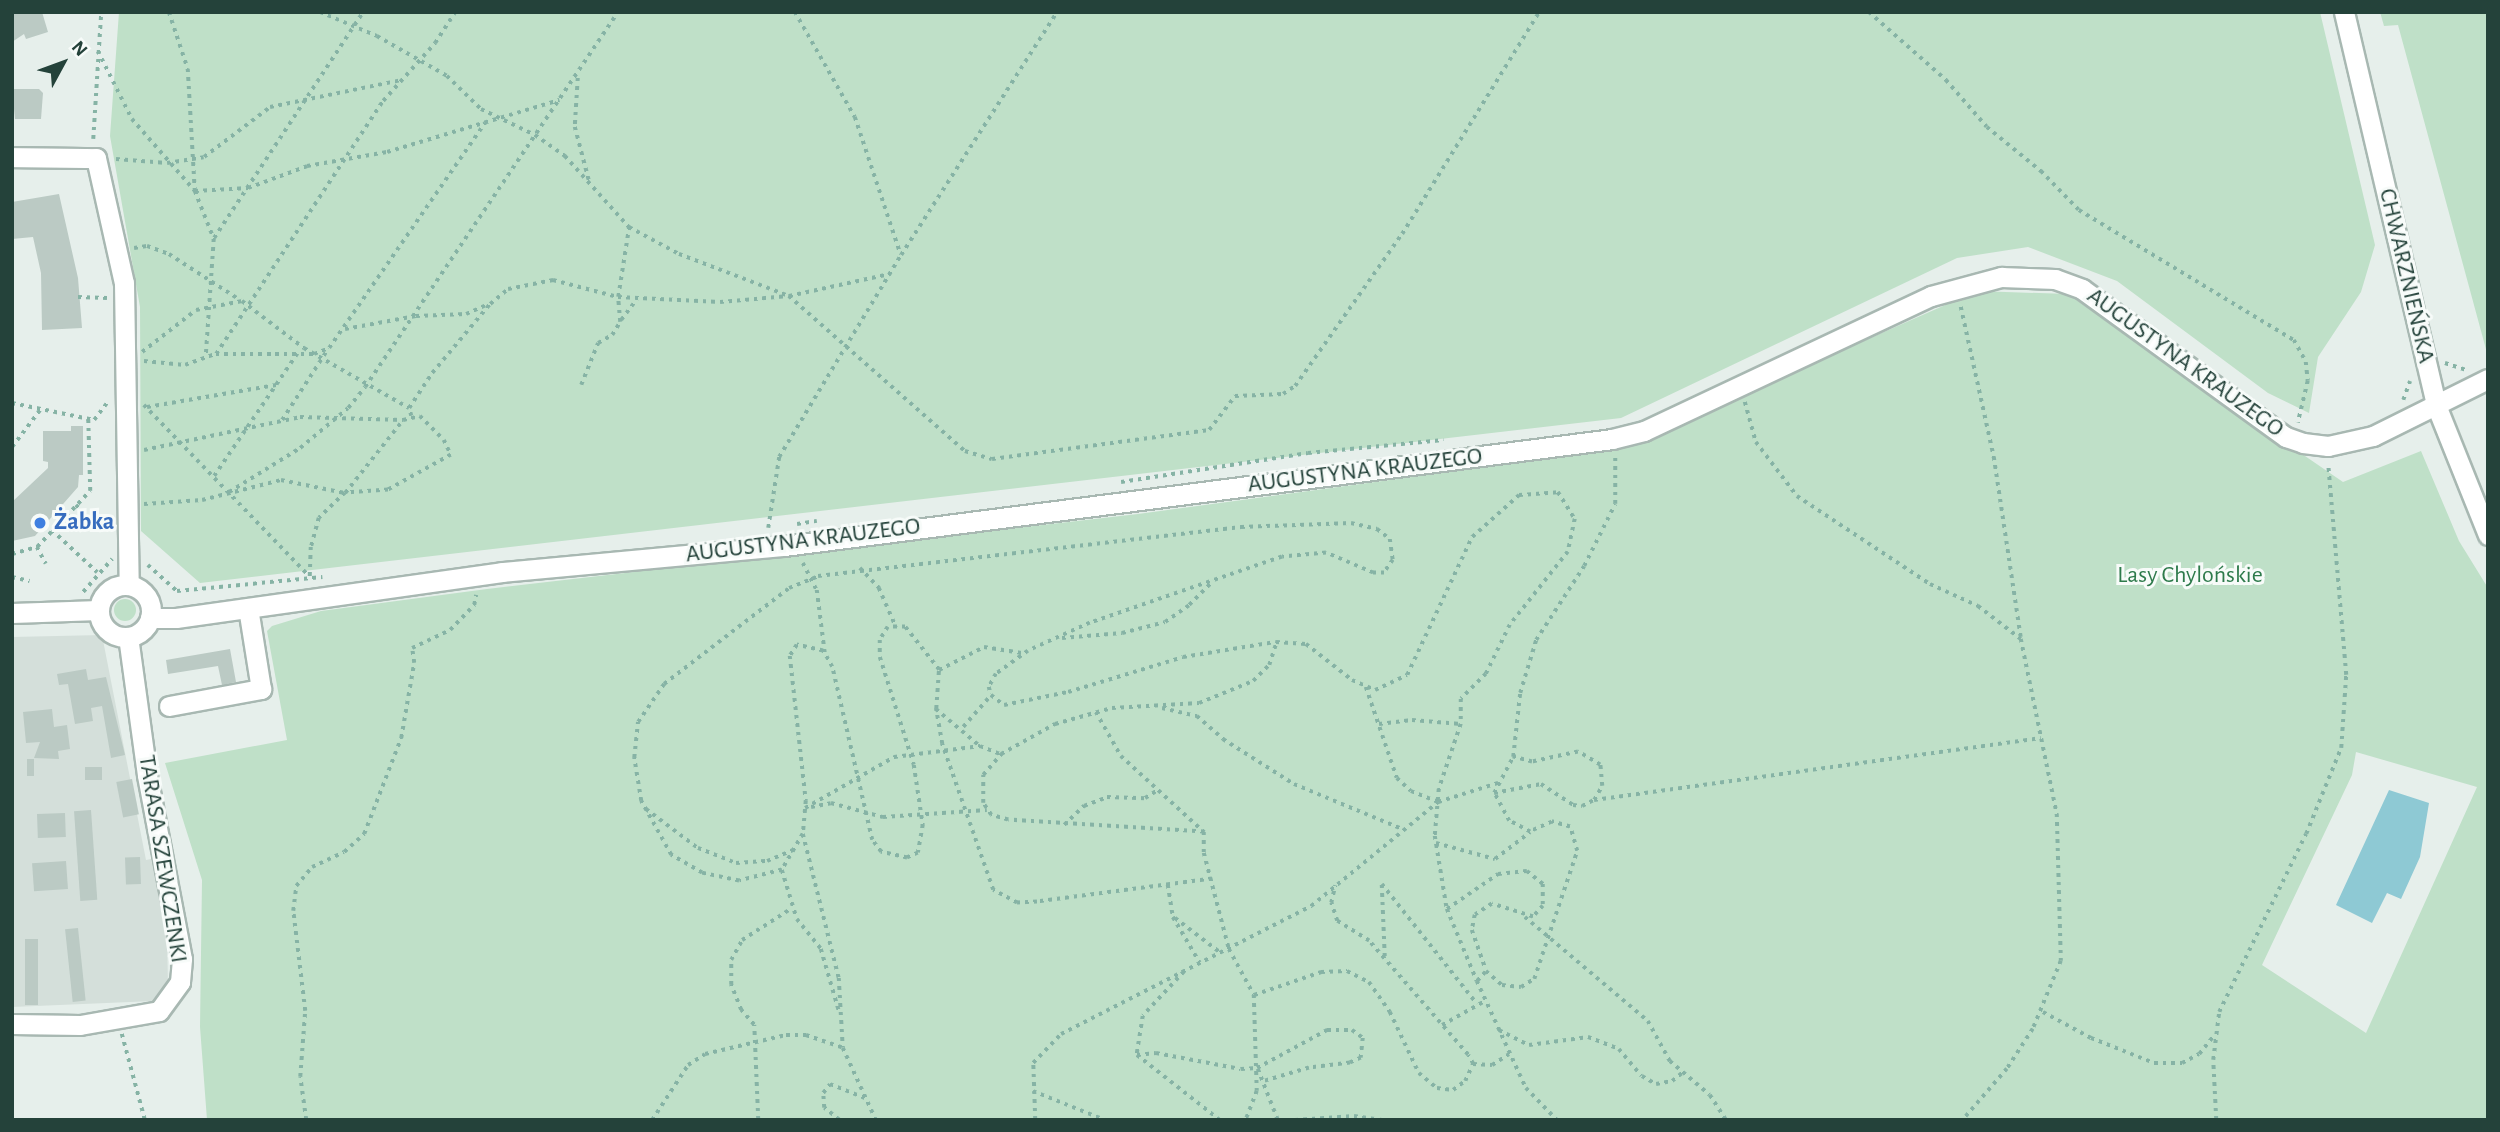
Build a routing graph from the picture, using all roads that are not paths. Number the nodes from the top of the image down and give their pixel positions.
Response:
1 (2344, 12) edge
2 (12, 157) edge
3 (2488, 380) edge
4 (2436, 405) junction
5 (2488, 534) edge
6 (129, 585) junction
7 (248, 608) junction
8 (99, 610) junction
9 (12, 613) edge
10 (150, 618) junction
11 (128, 636) junction
12 (169, 706) dead end
13 (12, 1024) edge

1 - 4 street, CHWARZNIEŃSKA
2 - 6 street
3 - 4 street, AUGUSTYNA KRAUZEGO
4 - 5 street, CHWARZNIEŃSKA
4 - 7 street, AUGUSTYNA KRAUZEGO
6 - 8 street
6 - 10 street
7 - 10 street, AUGUSTYNA KRAUZEGO
7 - 12 street
8 - 9 street
8 - 11 street
10 - 11 street
11 - 13 street, TARASA SZEWCZENKI

